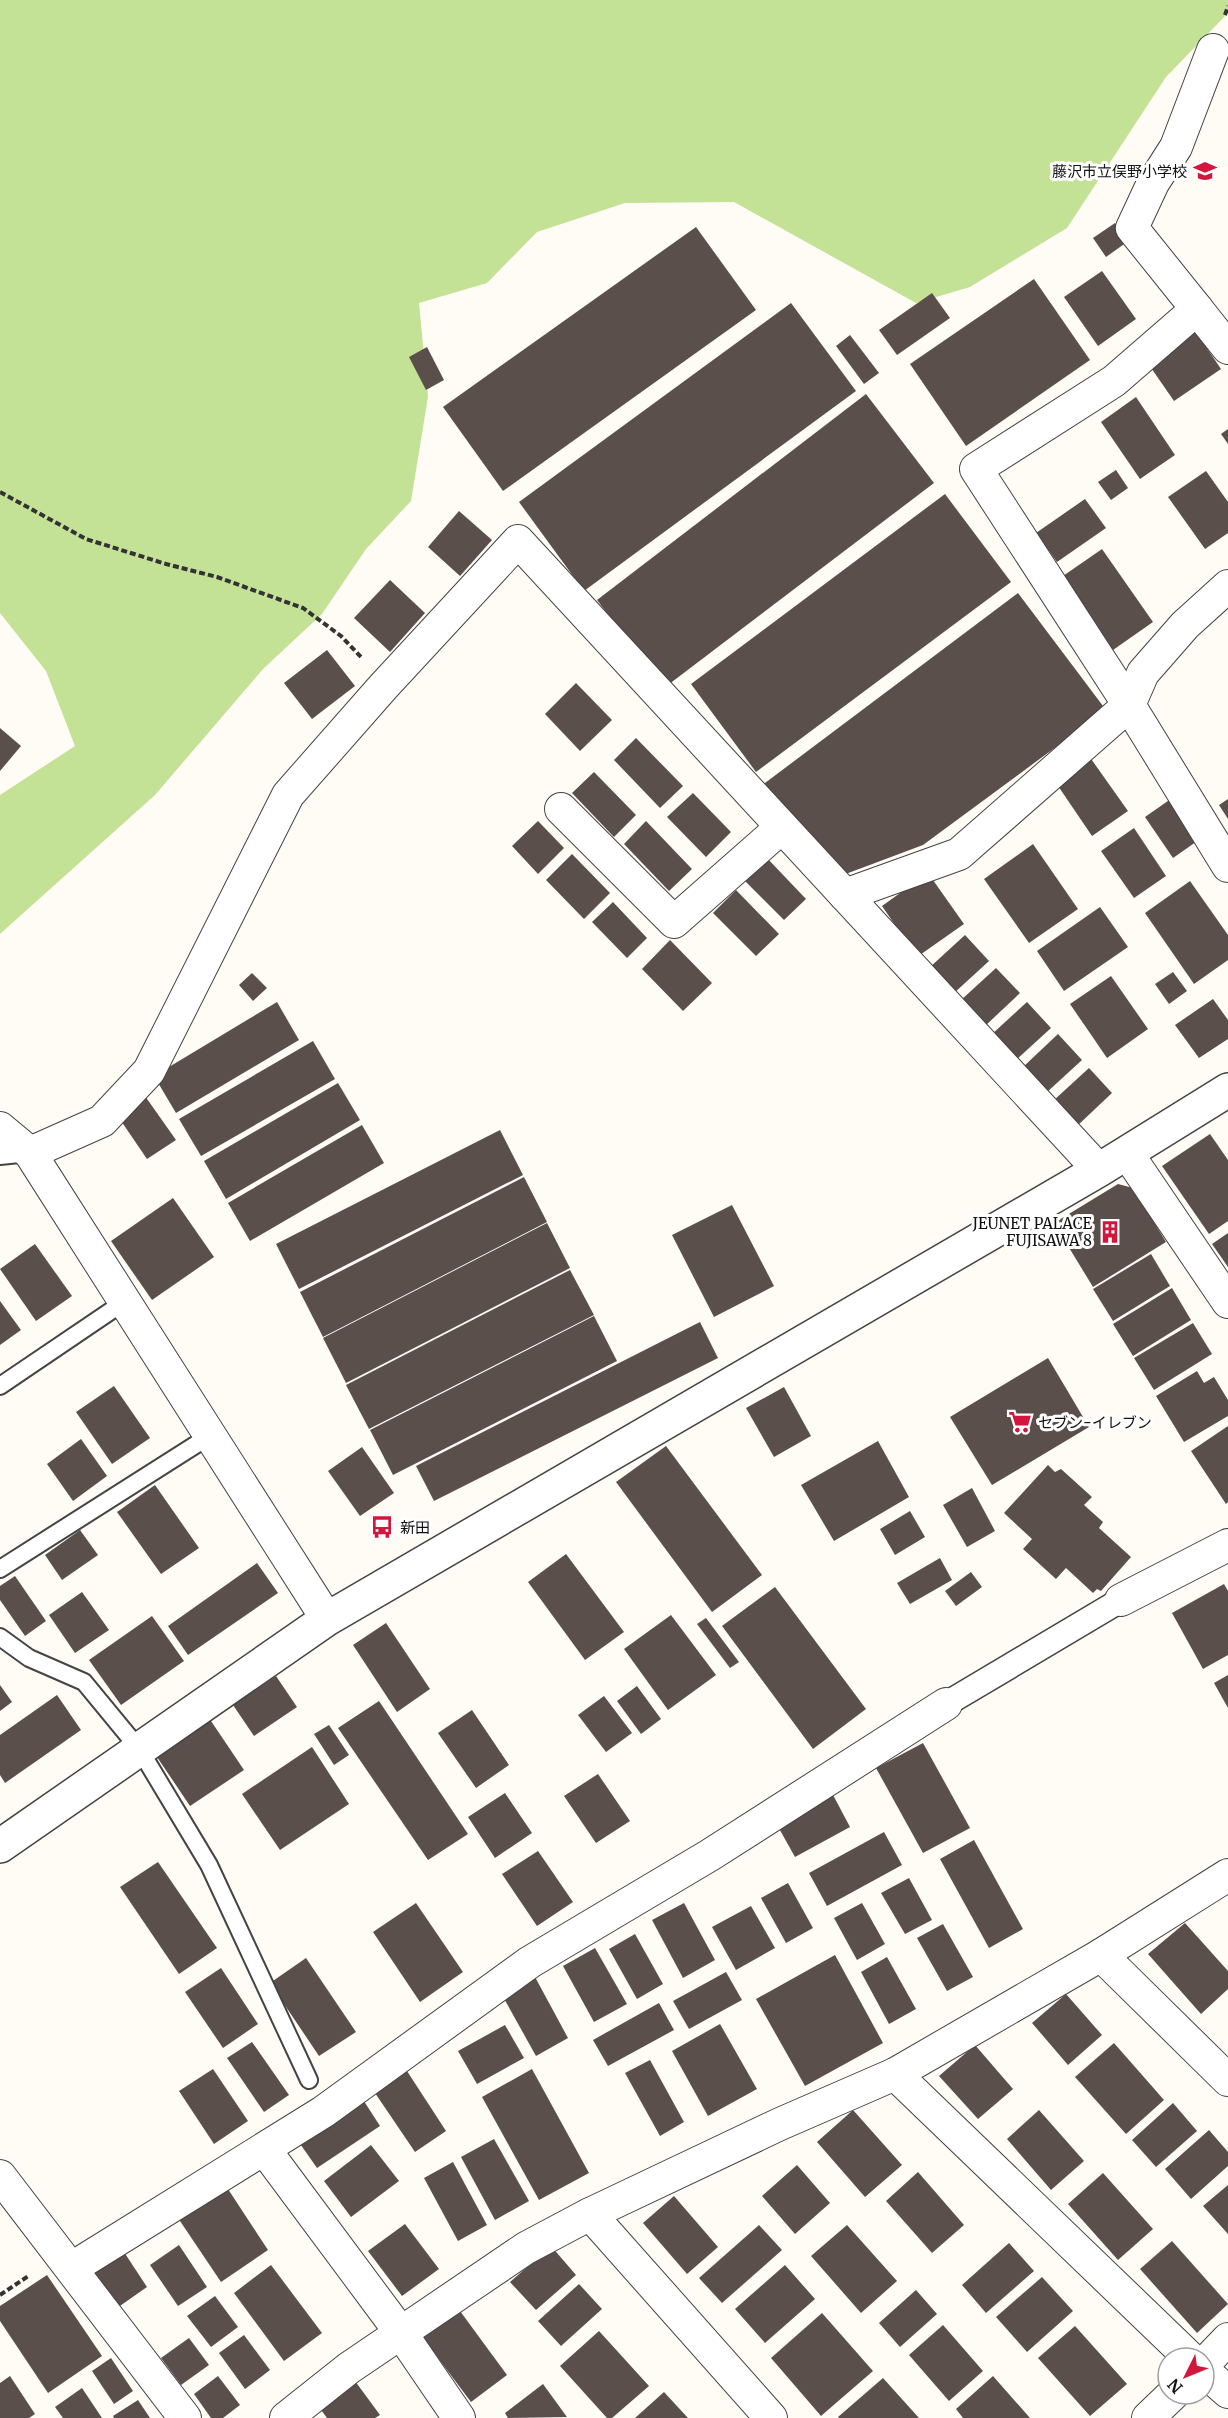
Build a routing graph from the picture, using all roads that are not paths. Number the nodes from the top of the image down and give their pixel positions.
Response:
1 (1213, 50) dead end
2 (1197, 309) junction
3 (1228, 348) edge
4 (1228, 586) edge
5 (1129, 705) junction
6 (561, 809) dead end
7 (782, 827) junction
8 (1228, 866) edge
9 (845, 896) junction
10 (1228, 1090) edge
11 (0, 1128) edge
12 (1127, 1153) junction
13 (15, 1154) edge
14 (1099, 1170) junction
15 (124, 1302) junction
16 (1228, 1302) edge
17 (0, 1386) edge
18 (211, 1435) junction
19 (1228, 1545) edge
20 (0, 1569) edge
21 (1121, 1600) joint
22 (327, 1619) junction
23 (0, 1637) edge
24 (946, 1704) joint
25 (140, 1750) junction
26 (0, 1846) edge
27 (1228, 1875) edge
28 (1101, 1955) junction
29 (895, 2074) junction
30 (309, 2080) dead end
31 (1228, 2080) edge
32 (265, 2150) junction
33 (0, 2176) edge
34 (590, 2214) junction
35 (72, 2268) junction
36 (401, 2333) junction
37 (1228, 2339) edge
38 (1178, 2346) edge
39 (1216, 2352) edge
40 (1216, 2381) edge
41 (1228, 2391) edge
42 (1160, 2406) edge
43 (185, 2418) edge
44 (286, 2418) edge
45 (459, 2418) edge
46 (771, 2418) edge
47 (1148, 2418) edge

1 - 2 street
2 - 3 street
2 - 5 street
4 - 5 street
5 - 8 street
5 - 9 street
6 - 7 street
7 - 9 street
7 - 13 street
9 - 14 street
10 - 12 street
11 - 13 street
12 - 14 street
12 - 16 street
13 - 15 street
14 - 22 street
15 - 17 lane
15 - 18 street
18 - 20 lane
18 - 22 street
19 - 21 street
21 - 24 street
22 - 25 street
23 - 25 lane
24 - 32 street
25 - 26 street
25 - 30 lane
27 - 28 street
28 - 29 street
28 - 31 street
29 - 34 street
29 - 38 street
32 - 35 street
32 - 36 street
33 - 35 street
34 - 36 street
34 - 46 street
35 - 43 street
36 - 44 street
36 - 45 street
37 - 39 street
40 - 41 street
42 - 47 street

